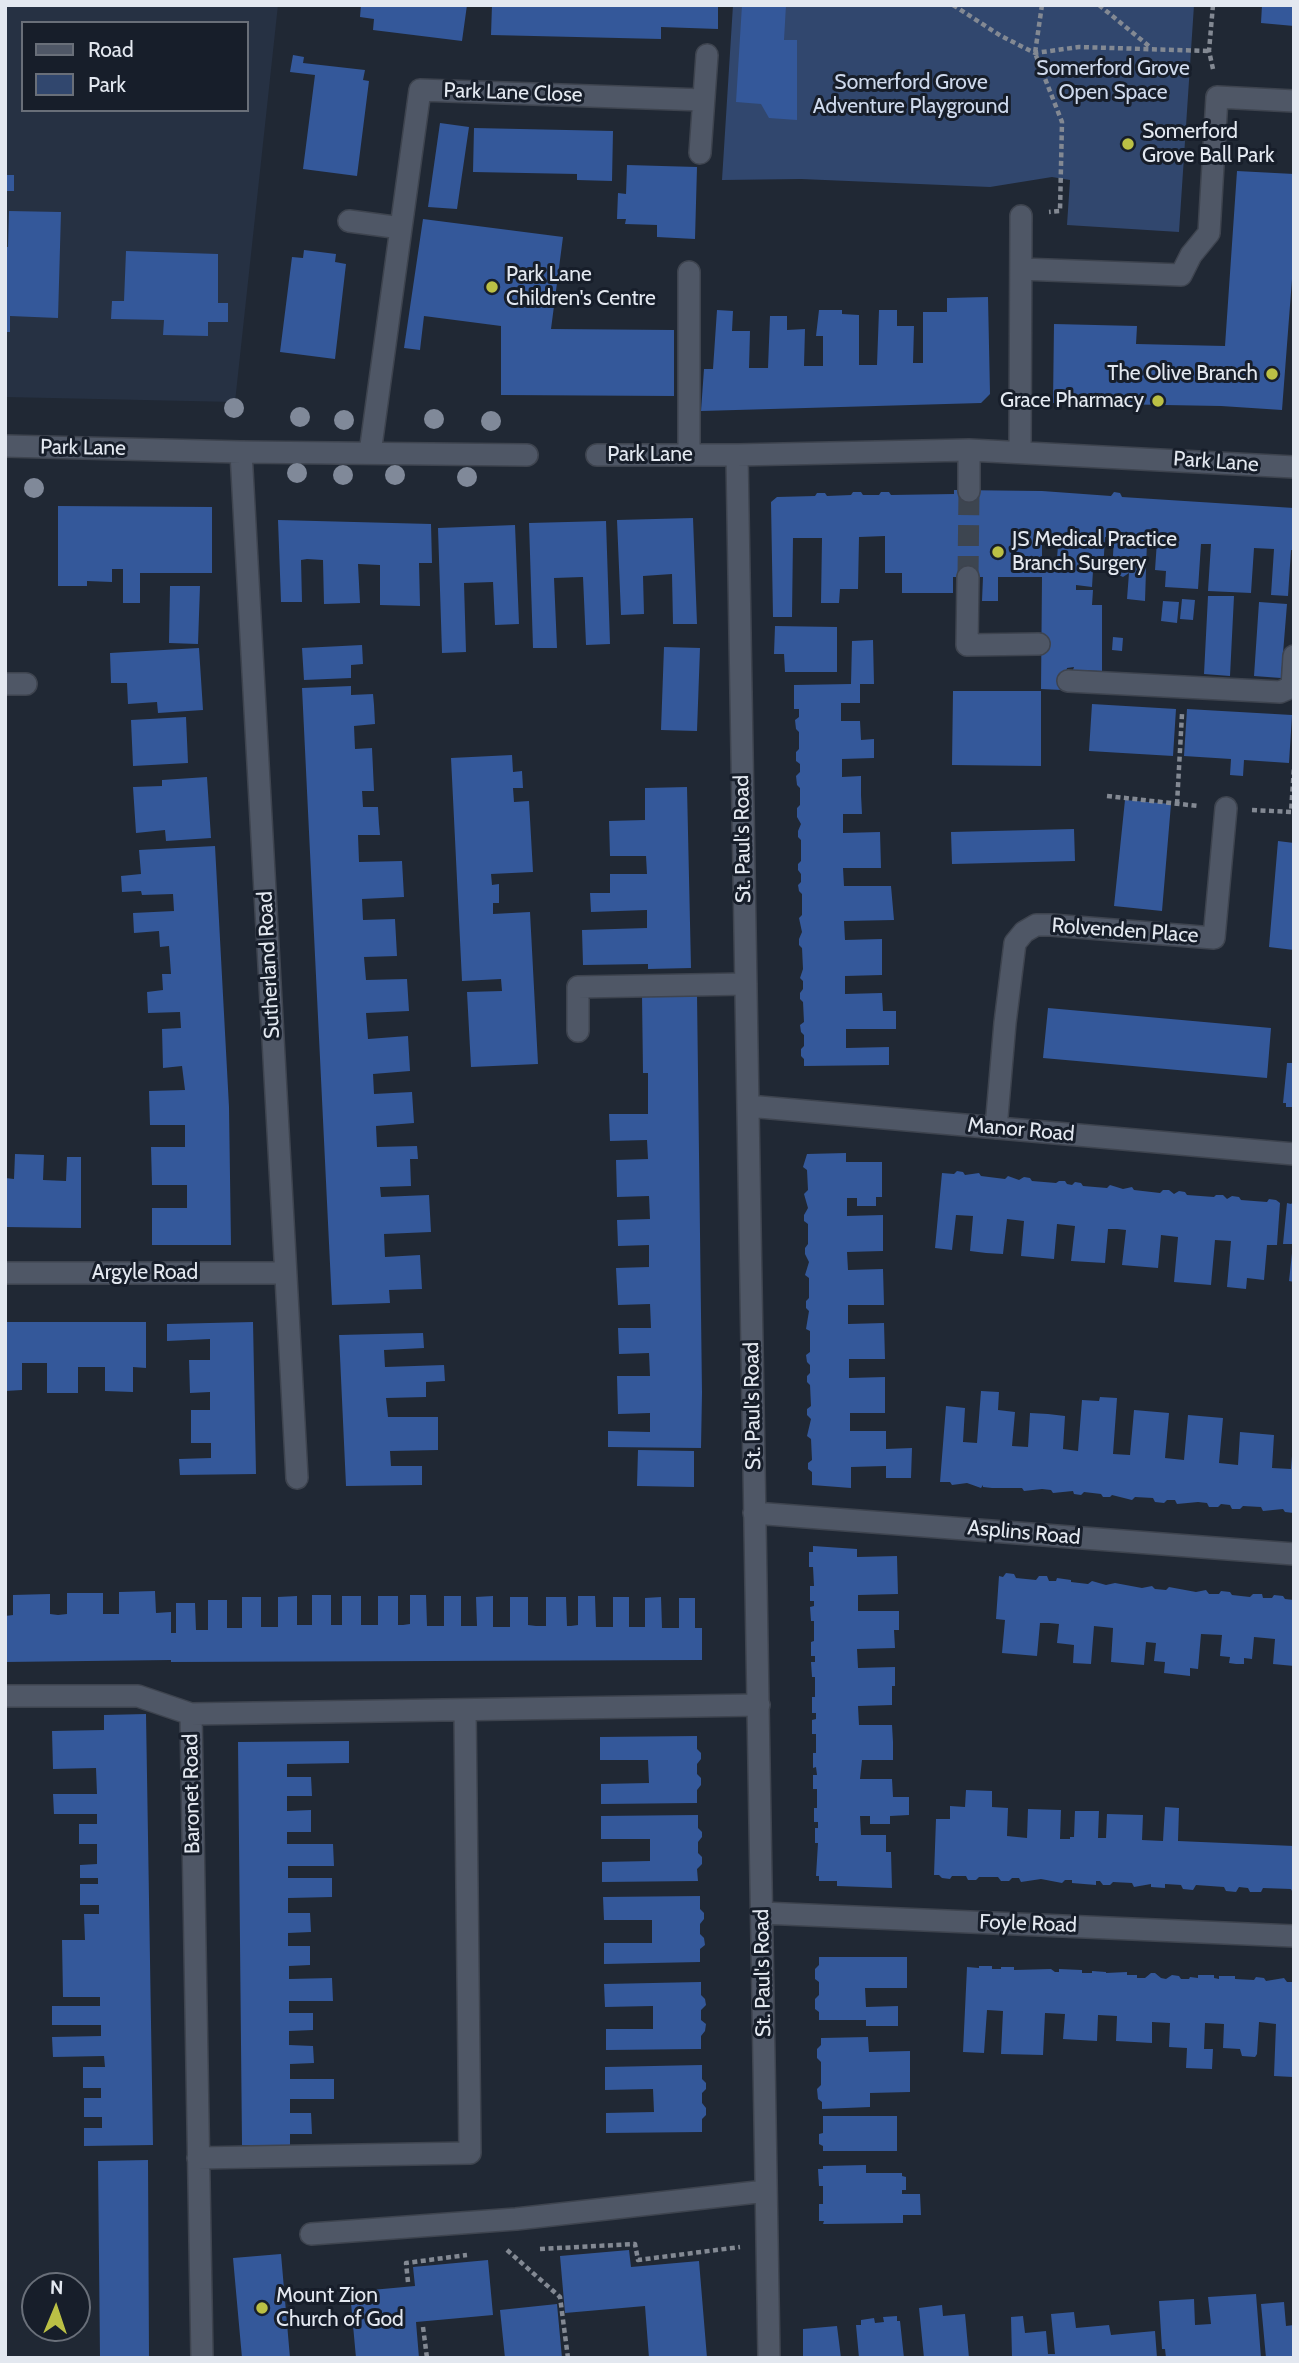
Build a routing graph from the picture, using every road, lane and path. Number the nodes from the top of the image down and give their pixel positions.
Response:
1 (953, 5) edge
2 (1042, 5) edge
3 (1099, 5) edge
4 (1213, 5) edge
5 (1150, 48) junction
6 (1209, 51) junction
7 (1035, 53) junction
8 (706, 55) dead end
9 (1217, 97) junction
10 (703, 100) junction
11 (1294, 101) edge
12 (700, 153) dead end
13 (1021, 216) joint
14 (349, 221) dead end
15 (401, 228) junction
16 (1021, 269) junction
17 (689, 272) dead end
18 (5, 446) edge
19 (969, 450) junction
20 (1020, 451) junction
21 (241, 452) junction
22 (370, 453) junction
23 (527, 455) dead end
24 (597, 455) dead end
25 (689, 455) junction
26 (737, 455) junction
27 (1294, 467) edge
28 (969, 491) tunnel mouth
29 (968, 577) tunnel mouth
30 (1039, 644) dead end
31 (1294, 656) edge
32 (1068, 681) dead end
33 (1293, 687) edge
34 (1182, 701) dead end
35 (1294, 767) edge
36 (1177, 804) dead end
37 (1226, 808) dead end
38 (1291, 812) dead end
39 (746, 984) junction
40 (578, 1031) dead end
41 (748, 1106) junction
42 (996, 1128) junction
43 (1294, 1154) edge
44 (5, 1273) edge
45 (285, 1273) junction
46 (297, 1478) dead end
47 (754, 1513) junction
48 (1294, 1554) edge
49 (5, 1696) edge
50 (759, 1705) junction
51 (465, 1710) junction
52 (191, 1714) junction
53 (762, 1913) junction
54 (1294, 1936) edge
55 (198, 2158) junction
56 (766, 2191) junction
57 (312, 2234) dead end
58 (767, 2244) junction
59 (533, 2249) dead end
60 (508, 2250) junction
61 (520, 2250) dead end
62 (495, 2252) dead end
63 (471, 2255) dead end
64 (408, 2282) dead end
65 (424, 2327) dead end
66 (202, 2358) edge
67 (427, 2358) edge
68 (568, 2358) edge
69 (769, 2358) edge

1 - 7 path
2 - 7 path
3 - 5 path
4 - 6 path
5 - 6 path
5 - 7 path
6 - 9 path
7 - 13 path
8 - 10 street
9 - 11 street
9 - 16 street
10 - 12 street
10 - 15 street, Park Lane Close
13 - 16 street
14 - 15 street
15 - 22 street, Park Lane Close
16 - 20 street
17 - 25 street
18 - 21 street, Park Lane
19 - 20 street, Park Lane
19 - 26 street, Park Lane
19 - 28 street
20 - 27 street, Park Lane
21 - 22 street, Park Lane
21 - 45 street, Sutherland Road
22 - 23 street, Park Lane
24 - 25 street, Park Lane
25 - 26 street, Park Lane
26 - 39 street, St. Paul's Road
29 - 30 street
31 - 33 street
32 - 33 street
34 - 36 path
35 - 38 path
37 - 42 street, Rolvenden Place
39 - 40 street
39 - 41 street, St. Paul's Road
41 - 42 street, Manor Road
41 - 47 street, St. Paul's Road
42 - 43 street, Manor Road
44 - 45 street, Argyle Road
45 - 46 street, Sutherland Road
47 - 48 street, Asplins Road
47 - 50 street, St. Paul's Road
49 - 52 street
50 - 51 street, Baronet Road
50 - 53 street, St. Paul's Road
51 - 52 street, Baronet Road
51 - 55 street
52 - 55 street, Baronet Road
53 - 54 street, Foyle Road
53 - 56 street, St. Paul's Road
55 - 66 street, Baronet Road
56 - 57 street
56 - 58 street, St. Paul's Road
58 - 59 path
58 - 69 street, St. Paul's Road
60 - 61 path
60 - 62 path
60 - 68 path
63 - 64 path
65 - 67 path

